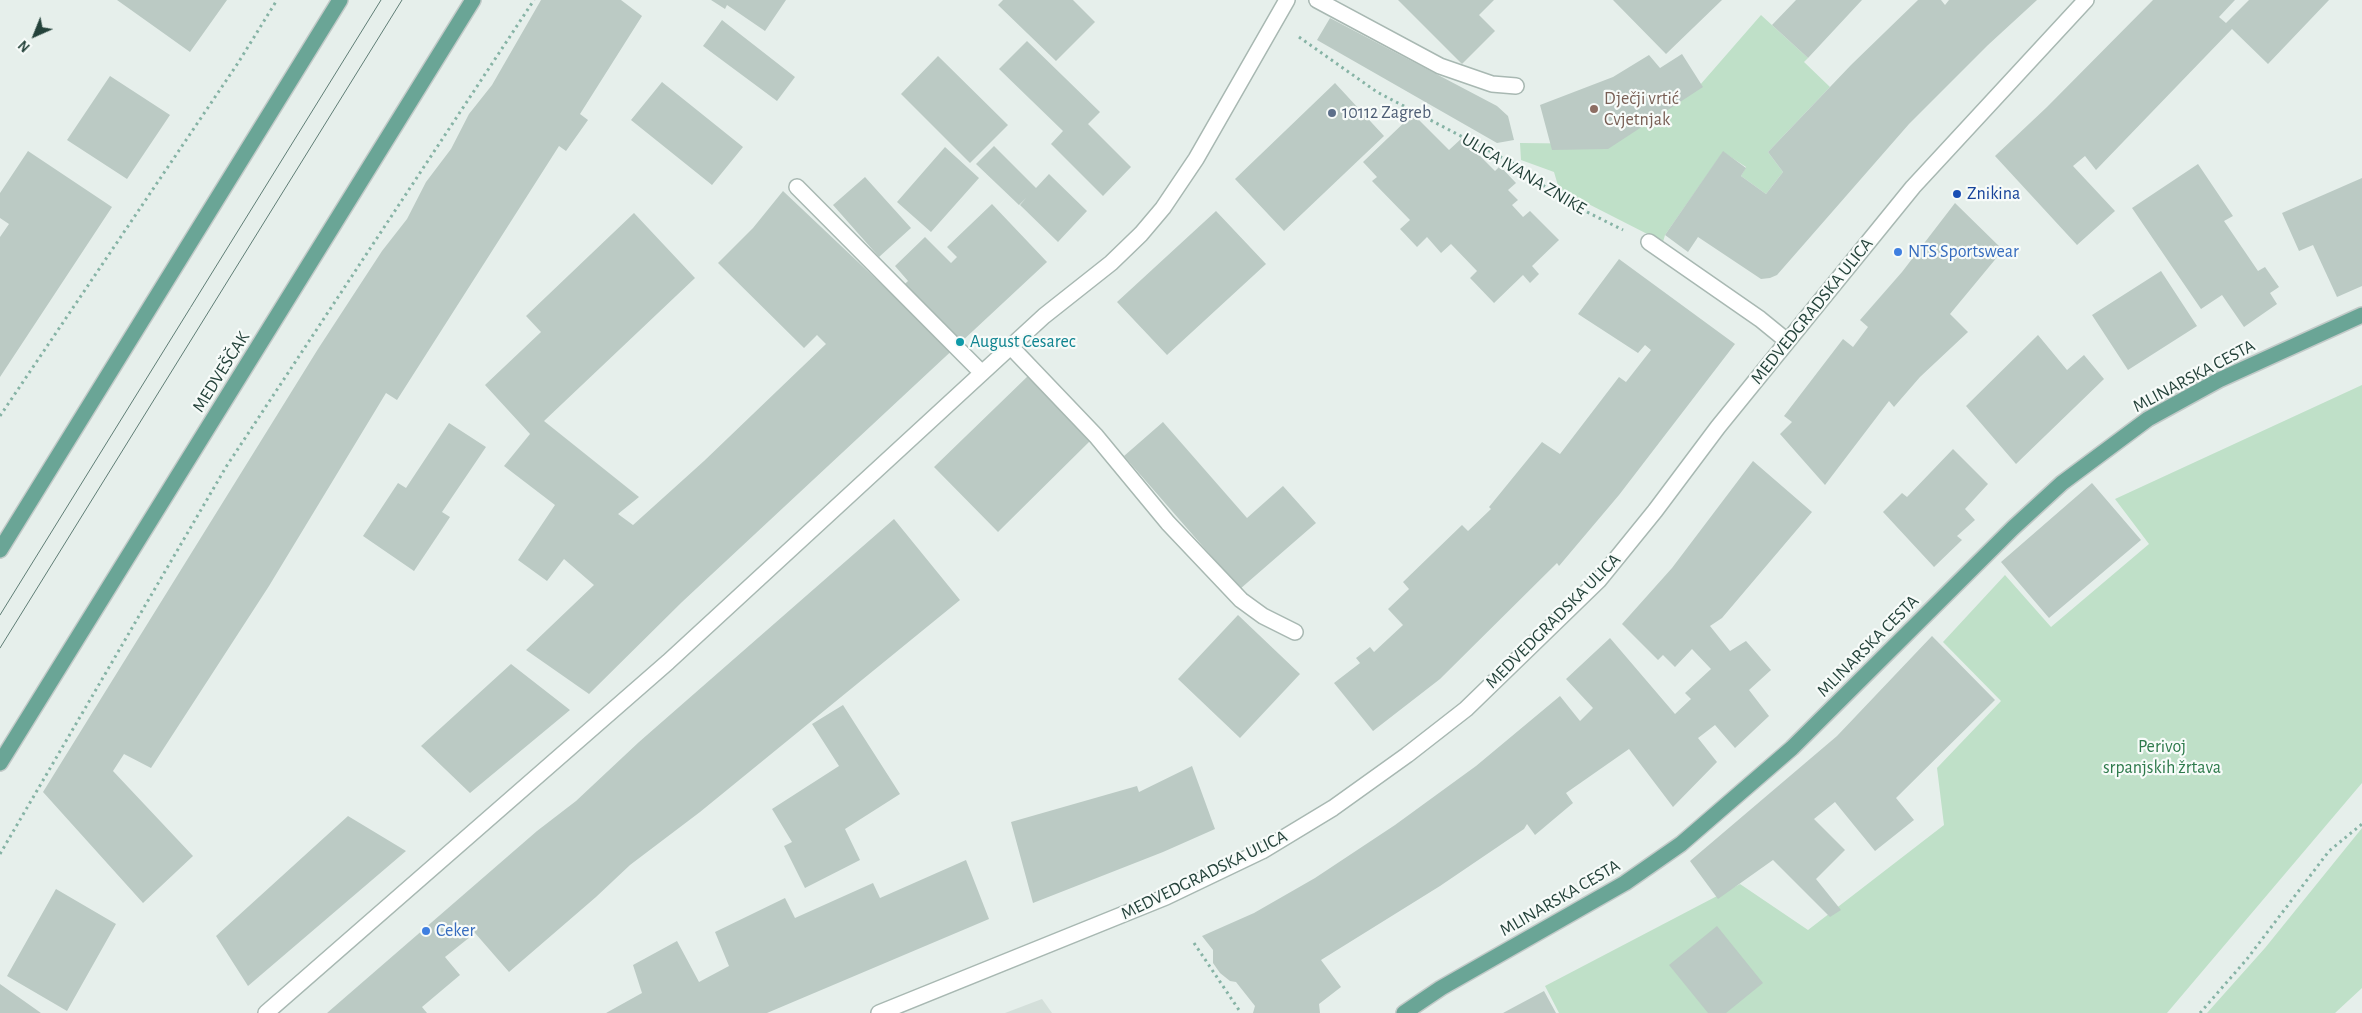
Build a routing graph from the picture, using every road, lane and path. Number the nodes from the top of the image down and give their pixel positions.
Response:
1 (277, 0) edge
2 (340, 0) edge
3 (473, 0) edge
4 (534, 0) edge
5 (1287, 0) edge
6 (1317, 0) edge
7 (2086, 0) edge
8 (1291, 31) dead end
9 (1516, 86) dead end
10 (797, 187) dead end
11 (1649, 242) joint
12 (2362, 315) edge
13 (1788, 341) junction
14 (1011, 347) junction
15 (982, 373) junction
16 (0, 416) edge
17 (0, 550) edge
18 (1295, 632) dead end
19 (0, 763) edge
20 (2362, 824) edge
21 (0, 854) edge
22 (1194, 943) dead end
23 (266, 1013) edge
24 (879, 1013) edge
25 (1241, 1013) edge
26 (1404, 1013) edge
27 (2200, 1013) edge

1 - 16 path
2 - 17 main road
3 - 19 main road, MEDVEŠČAK
4 - 21 path
5 - 14 street
6 - 9 street
7 - 13 street, MEDVEDGRADSKA ULICA
8 - 11 path, ULICA IVANA ZNIKE
10 - 15 street
11 - 13 street
12 - 26 main road, MLINARSKA CESTA
13 - 24 street, MEDVEDGRADSKA ULICA
14 - 15 street
14 - 18 street
15 - 23 street
20 - 27 path
22 - 25 path

